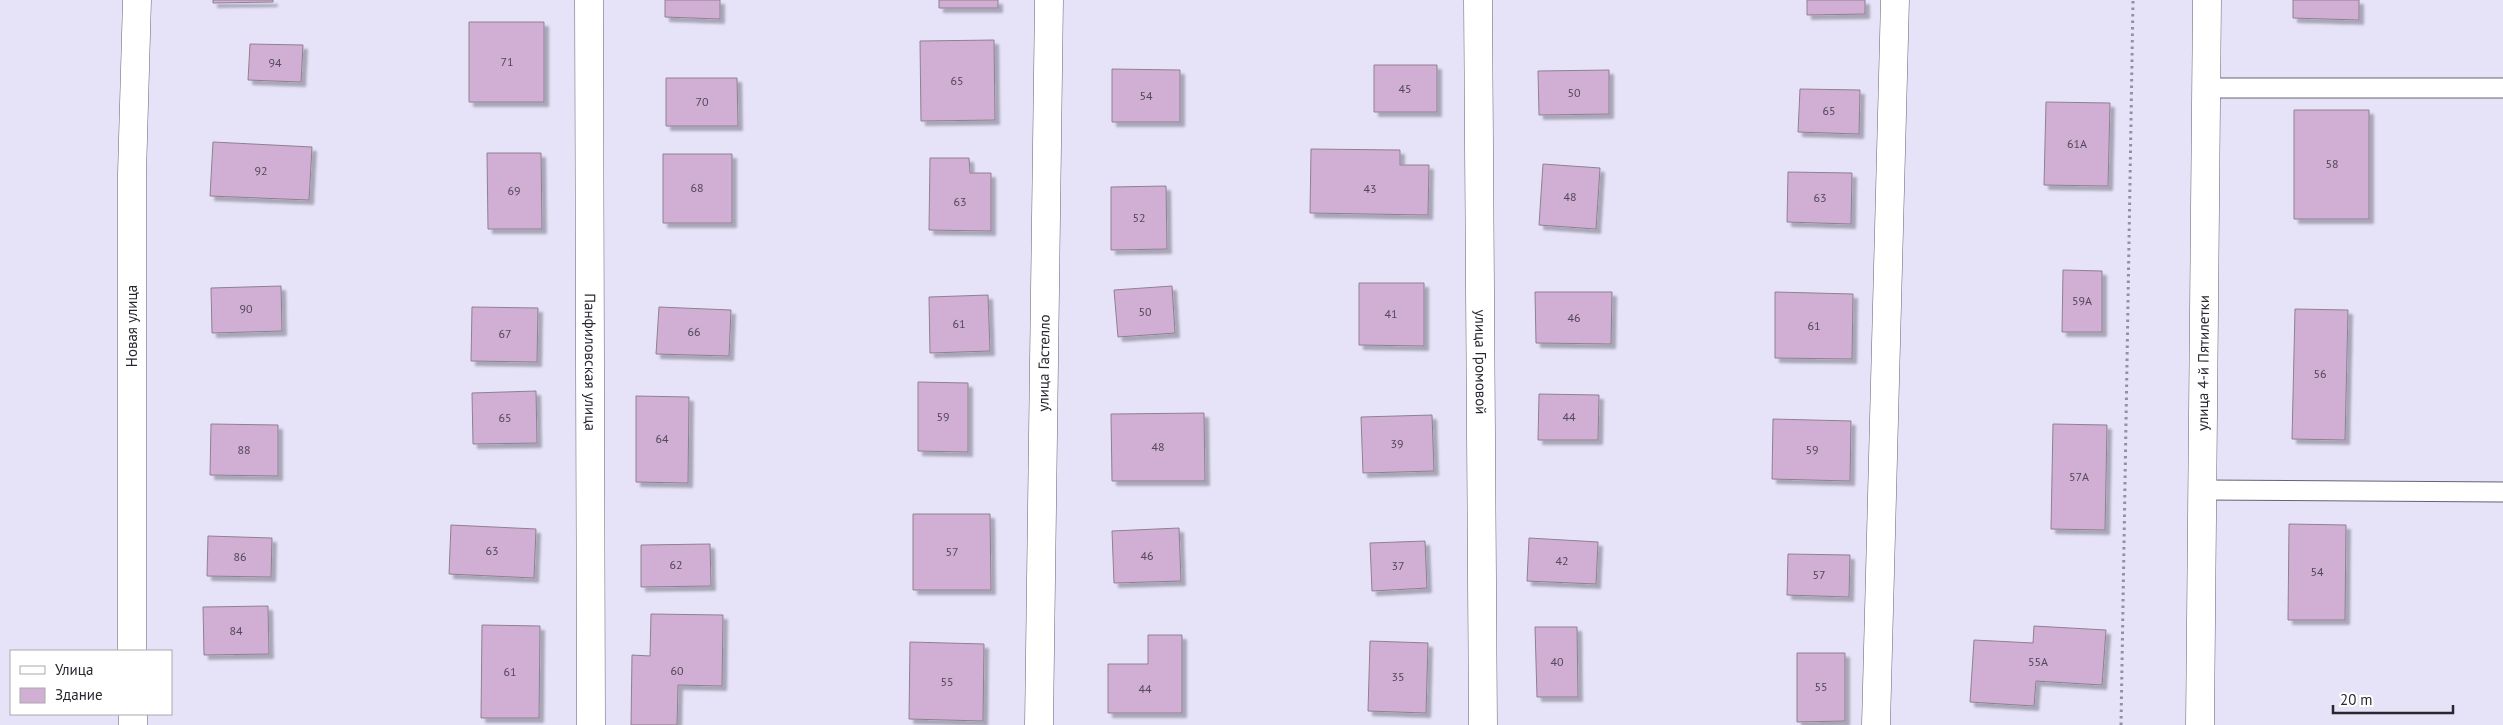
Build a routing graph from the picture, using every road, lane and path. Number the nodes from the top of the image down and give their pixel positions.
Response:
1 (137, 0) edge
2 (589, 0) edge
3 (1049, 0) edge
4 (1478, 0) edge
5 (1895, 0) edge
6 (2133, 0) edge
7 (2207, 0) edge
8 (2207, 88) junction
9 (2503, 88) edge
10 (2203, 490) junction
11 (2503, 492) edge
12 (132, 650) edge
13 (592, 725) edge
14 (1039, 725) edge
15 (1482, 725) edge
16 (1876, 725) edge
17 (2121, 725) edge
18 (2200, 725) edge

1 - 12 street, Новая улица
2 - 13 street, Панфиловская улица
3 - 14 street, улица Гастелло
4 - 15 street, улица Громовой
5 - 16 street
6 - 17 path
7 - 8 street, улица 4-й Пятилетки
8 - 9 lane
8 - 10 street, улица 4-й Пятилетки
10 - 11 lane
10 - 18 street, улица 4-й Пятилетки

